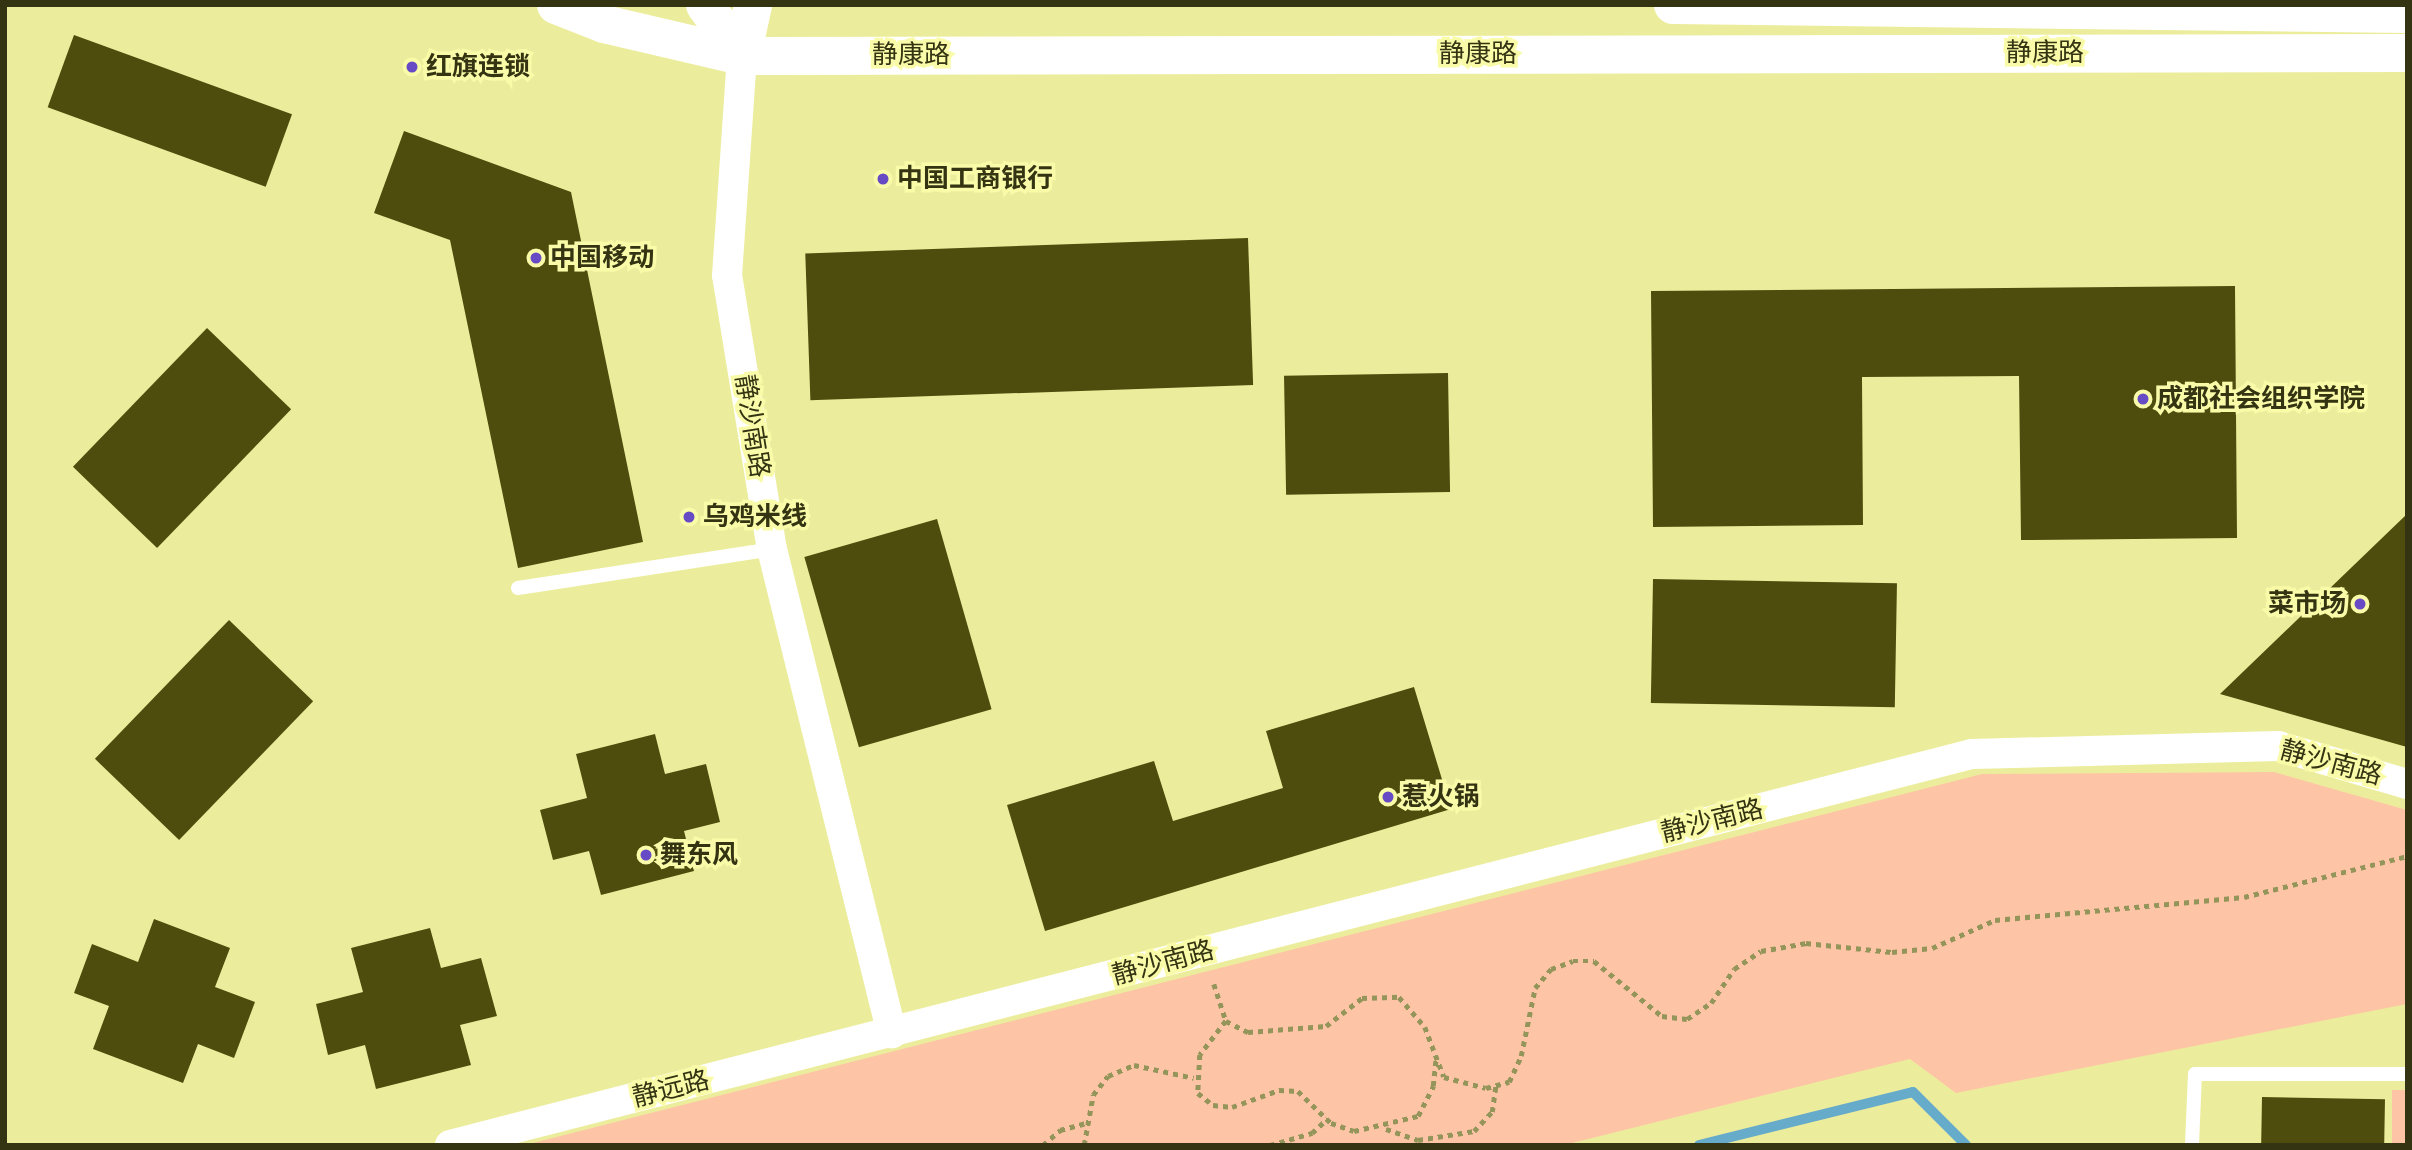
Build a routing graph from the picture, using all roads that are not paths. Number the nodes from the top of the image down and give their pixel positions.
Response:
1 (556, 5) edge
2 (705, 5) edge
3 (753, 5) edge
4 (1673, 5) edge
5 (2407, 14) edge
6 (2407, 53) edge
7 (742, 56) junction
8 (772, 549) junction
9 (517, 588) dead end
10 (2407, 784) edge
11 (892, 1033) junction
12 (2407, 1074) edge
13 (450, 1145) edge
14 (2192, 1145) edge

1 - 7 main road, 静康路
2 - 7 main road
3 - 7 main road
4 - 5 main road, 静康路
6 - 7 main road, 静康路
7 - 8 street, 静沙南路
8 - 9 lane
8 - 11 street, 静沙南路
10 - 11 street, 静沙南路
11 - 13 street, 静远路
12 - 14 lane

